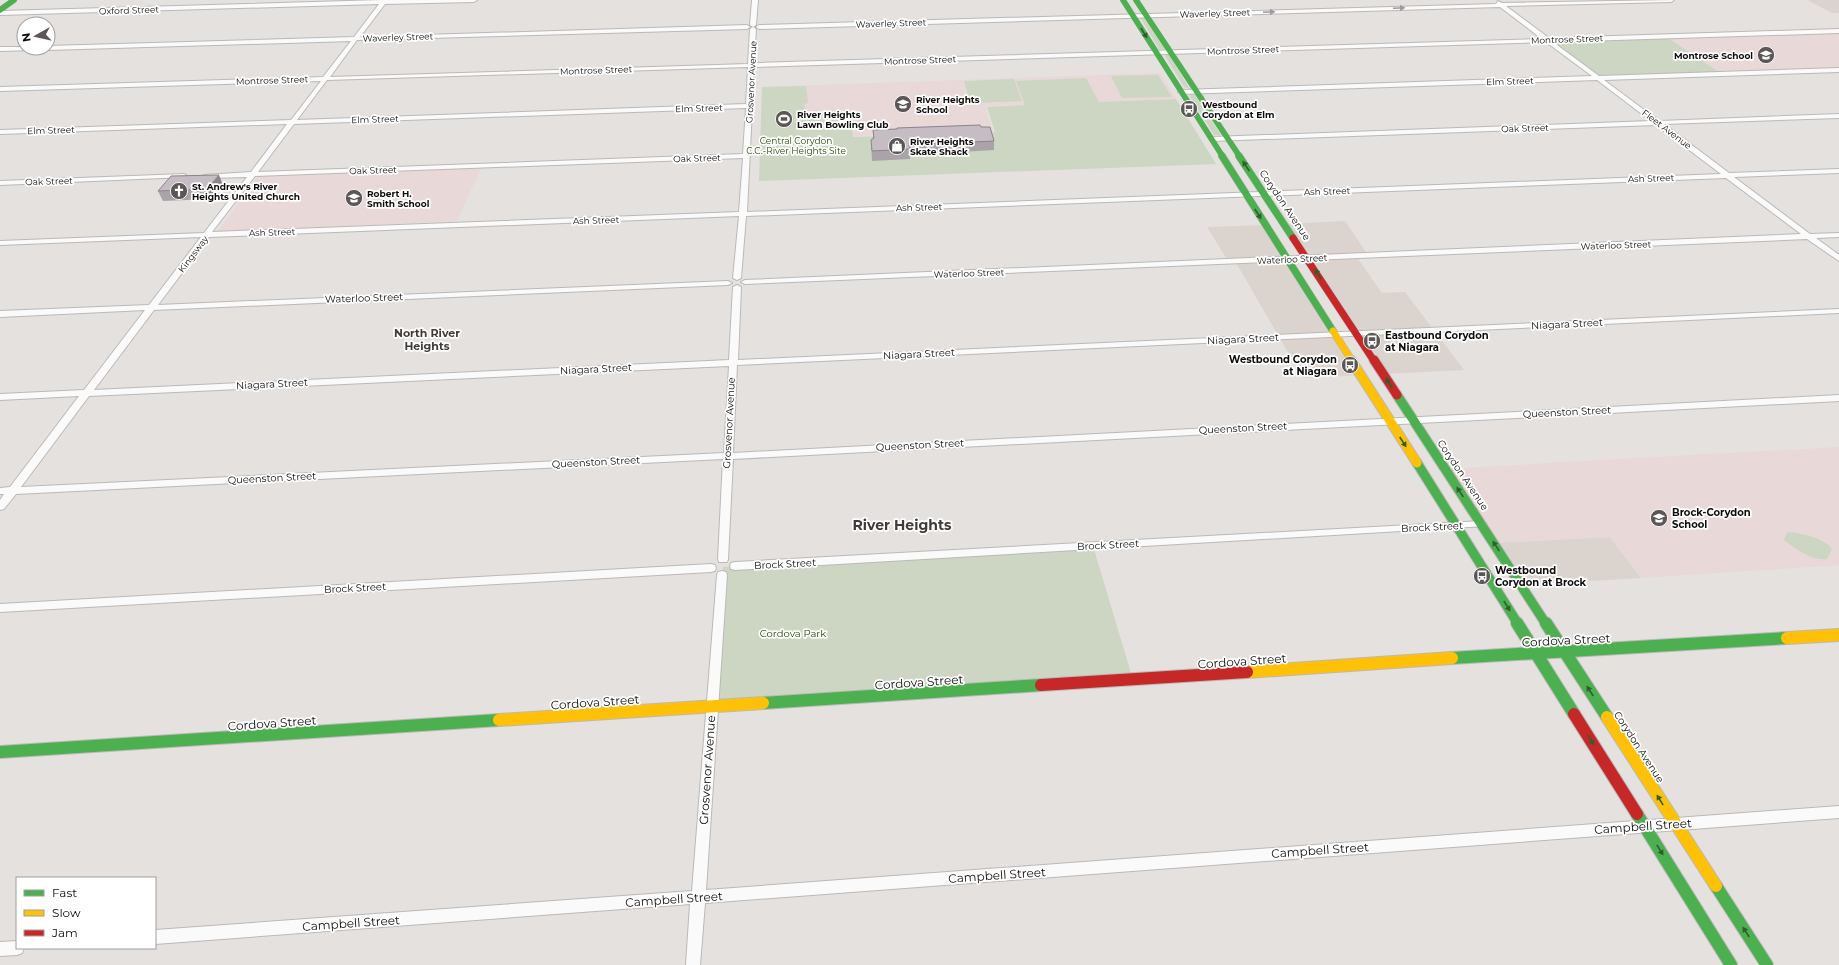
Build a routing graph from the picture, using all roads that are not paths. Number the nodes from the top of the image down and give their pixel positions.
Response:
1 (14, 0) edge
2 (474, 0) edge
3 (755, 0) edge
4 (1123, 0) edge
5 (1136, 0) edge
6 (1494, 0) edge
7 (1671, 0) edge
8 (384, 1) edge
9 (1500, 5) junction
10 (0, 12) edge
11 (1146, 15) junction
12 (1133, 16) junction
13 (753, 27) junction
14 (1839, 31) edge
15 (356, 39) junction
16 (1547, 40) junction
17 (56, 48) edge
18 (0, 49) edge
19 (16, 49) edge
20 (1156, 52) junction
21 (1170, 52) junction
22 (752, 66) junction
23 (1839, 70) edge
24 (1598, 78) junction
25 (325, 79) junction
26 (0, 89) edge
27 (1181, 92) junction
28 (1197, 92) junction
29 (750, 106) junction
30 (1839, 116) edge
31 (293, 122) junction
32 (1658, 123) junction
33 (0, 132) edge
34 (1228, 138) junction
35 (1212, 139) junction
36 (746, 156) junction
37 (1839, 171) edge
38 (253, 174) junction
39 (1728, 175) junction
40 (0, 183) edge
41 (1264, 193) junction
42 (1246, 194) junction
43 (743, 214) junction
44 (207, 235) junction
45 (1839, 235) edge
46 (1809, 236) junction
47 (0, 243) edge
48 (1307, 258) junction
49 (1288, 259) junction
50 (1839, 259) edge
51 (734, 283) junction
52 (153, 307) junction
53 (1839, 311) edge
54 (0, 314) edge
55 (1356, 334) junction
56 (1335, 335) junction
57 (733, 362) junction
58 (87, 393) junction
59 (0, 397) edge
60 (1839, 398) edge
61 (1413, 419) junction
62 (1390, 420) junction
63 (727, 456) junction
64 (0, 491) edge
65 (12, 491) junction
66 (0, 507) edge
67 (1482, 524) junction
68 (1456, 526) junction
69 (723, 559) junction
70 (735, 566) junction
71 (711, 568) junction
72 (722, 575) junction
73 (0, 608) edge
74 (1839, 635) edge
75 (1536, 653) junction
76 (1565, 653) junction
77 (712, 708) junction
78 (0, 752) edge
79 (1839, 812) edge
80 (1675, 824) junction
81 (1645, 826) junction
82 (697, 897) junction
83 (156, 937) edge
84 (16, 948) edge
85 (0, 949) edge
86 (693, 965) edge
87 (1731, 965) edge
88 (1768, 965) edge

1 - 10 main road
2 - 8 street, Oxford Street
3 - 13 street, Grosvenor Avenue
4 - 12 main road
5 - 11 main road, Corydon Avenue
6 - 9 street, Fleet Avenue
7 - 9 street, Waverley Street
8 - 10 street, Oxford Street
8 - 15 street, Kingsway
11 -> 9 street, Waverley Street
9 - 16 street, Fleet Avenue
11 - 12 street, Waverley Street
11 - 21 main road, Corydon Avenue
12 - 13 street, Waverley Street
12 -> 20 main road
13 - 15 street, Waverley Street
13 - 22 street, Grosvenor Avenue
14 - 16 street, Montrose Street
15 - 17 street, Waverley Street
15 - 25 street, Kingsway
16 - 21 street, Montrose Street
16 - 24 street, Fleet Avenue
18 - 19 street
20 - 21 street, Montrose Street
20 - 22 street, Montrose Street
20 - 27 main road
21 - 28 main road, Corydon Avenue
22 - 25 street, Montrose Street
22 - 29 street, Grosvenor Avenue
23 - 24 street, Elm Street
24 - 28 street, Elm Street
24 - 32 street, Fleet Avenue
25 - 26 street, Montrose Street
25 - 31 street, Kingsway
27 - 28 street, Elm Street
27 - 35 main road
28 - 34 main road, Corydon Avenue
29 - 31 street, Elm Street
29 - 36 street, Grosvenor Avenue
30 - 32 street, Oak Street
31 - 33 street, Elm Street
31 - 38 street, Kingsway
32 - 34 street, Oak Street
32 - 39 street, Fleet Avenue
34 - 35 street, Oak Street
41 -> 34 main road, Corydon Avenue
35 - 42 main road
36 - 38 street, Oak Street
36 - 43 street, Grosvenor Avenue
37 - 39 street, Ash Street
38 - 40 street, Oak Street
38 - 44 street, Kingsway
39 - 41 street, Ash Street
39 - 46 street, Fleet Avenue
41 - 42 street, Ash Street
41 - 48 main road, Corydon Avenue
42 - 43 street, Ash Street
42 -> 49 main road
43 - 44 street, Ash Street
43 - 51 street, Grosvenor Avenue
44 - 47 street, Ash Street
44 - 52 street, Kingsway
45 - 46 street, Waterloo Street
46 - 48 street, Waterloo Street
46 - 50 street, Fleet Avenue
48 - 49 street, Waterloo Street
55 -> 48 main road, Corydon Avenue
49 - 51 street, Waterloo Street
49 - 56 main road
51 - 52 street, Waterloo Street
51 - 57 street, Grosvenor Avenue
52 - 54 street, Waterloo Street
52 - 58 street, Kingsway
53 - 55 street, Niagara Street
55 - 56 street, Niagara Street
61 -> 55 main road, Corydon Avenue
56 - 57 street, Niagara Street
56 - 62 main road
57 - 58 street, Niagara Street
57 - 63 street, Grosvenor Avenue
58 - 59 street, Niagara Street
58 - 65 street, Kingsway
60 - 61 street, Queenston Street
61 - 62 street, Queenston Street
67 -> 61 main road, Corydon Avenue
62 - 63 street, Queenston Street
62 -> 68 main road
63 - 65 street, Queenston Street
63 - 69 street, Grosvenor Avenue
64 - 65 street, Queenston Street
65 - 66 street, Kingsway
67 - 68 street, Brock Street
76 -> 67 main road, Corydon Avenue
68 - 70 street, Brock Street
68 -> 75 main road
69 - 70 street
69 - 71 street
70 - 72 street
71 - 72 street
71 - 73 street, Brock Street
72 - 77 street, Grosvenor Avenue
74 - 76 main road, Cordova Street
75 - 76 main road, Cordova Street
75 - 77 main road, Cordova Street
75 -> 81 main road
80 -> 76 main road, Corydon Avenue
77 - 78 main road, Cordova Street
77 - 82 street, Grosvenor Avenue
79 - 80 street, Campbell Street
80 - 81 street, Campbell Street
88 -> 80 main road, Corydon Avenue
81 - 82 street, Campbell Street
81 -> 87 main road
82 - 83 street, Campbell Street
82 - 86 street, Grosvenor Avenue
84 - 85 street

